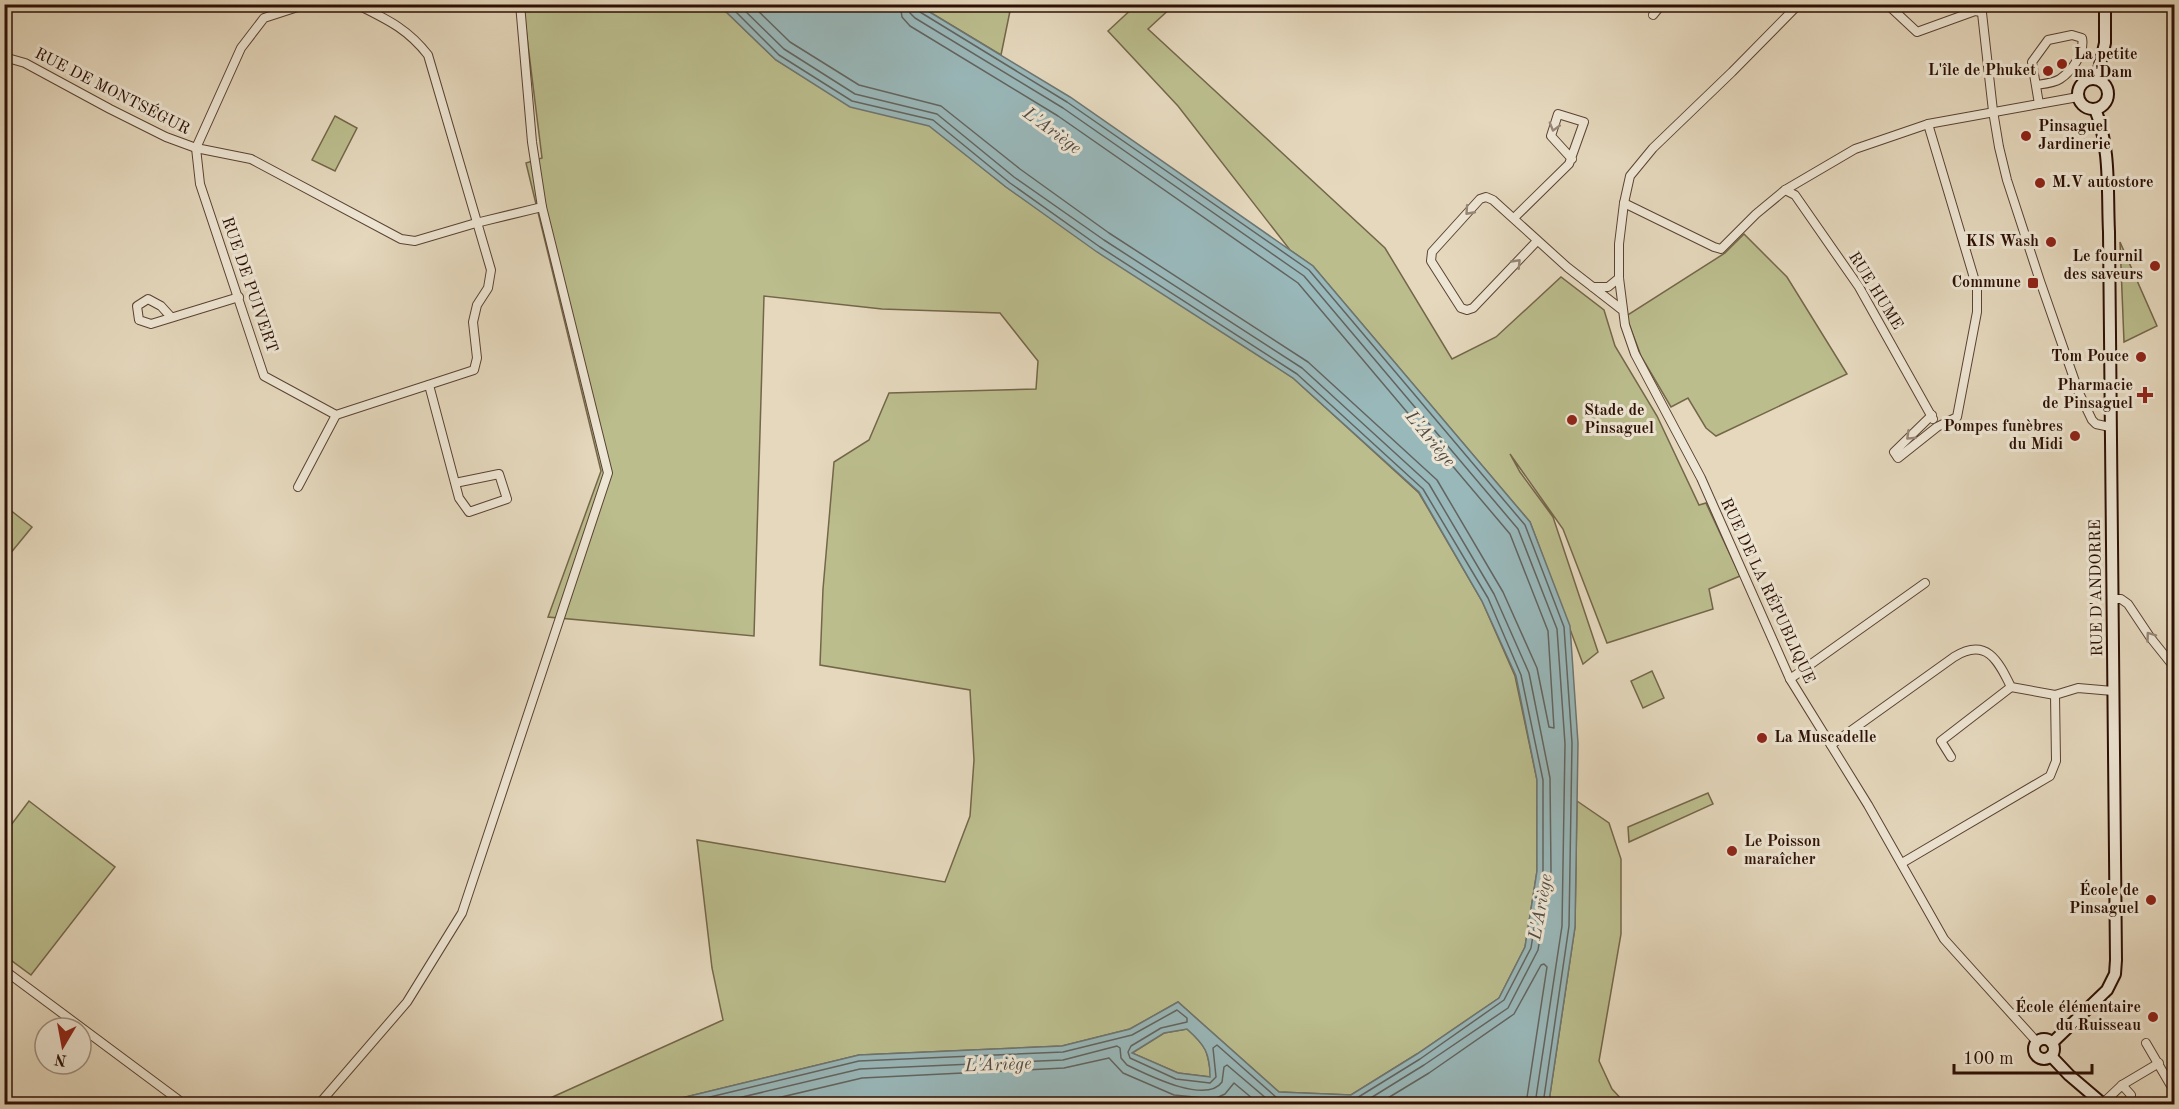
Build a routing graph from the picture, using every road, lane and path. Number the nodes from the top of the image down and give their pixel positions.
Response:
1 (307, 4) edge
2 (356, 4) edge
3 (520, 4) edge
4 (1662, 4) edge
5 (1799, 4) edge
6 (1887, 4) edge
7 (2105, 4) edge
8 (1981, 8) edge
9 (1653, 15) dead end
10 (4, 57) edge
11 (2097, 78) junction
12 (2036, 85) junction
13 (2078, 97) junction
14 (2039, 104) junction
15 (2095, 109) junction
16 (1993, 111) junction
17 (1928, 124) junction
18 (196, 148) junction
19 (1572, 159) junction
20 (1785, 190) junction
21 (1624, 203) junction
22 (542, 207) junction
23 (1514, 218) junction
24 (476, 223) junction
25 (1538, 241) junction
26 (1619, 278) junction
27 (1593, 287) junction
28 (239, 297) junction
29 (1622, 309) junction
30 (171, 317) dead end
31 (429, 386) junction
32 (336, 415) junction
33 (1932, 416) junction
34 (1937, 427) junction
35 (2110, 427) junction
36 (455, 483) junction
37 (298, 487) dead end
38 (1925, 583) dead end
39 (2112, 598) junction
40 (2175, 667) edge
41 (1790, 680) junction
42 (2011, 687) junction
43 (2113, 691) junction
44 (2055, 695) junction
45 (1831, 745) junction
46 (1951, 757) dead end
47 (1902, 863) junction
48 (4, 970) edge
49 (2036, 1041) junction
50 (2052, 1042) junction
51 (2146, 1043) dead end
52 (2051, 1056) junction
53 (2158, 1063) junction
54 (2122, 1085) junction
55 (2175, 1090) edge
56 (184, 1104) edge
57 (319, 1104) edge
58 (2103, 1104) edge
59 (2128, 1104) edge

1 - 18 street
2 - 24 street
3 - 22 street
4 - 9 street
5 - 21 street, RUE DE LA RÉPUBLIQUE
6 - 8 street
7 - 11 main road
8 - 16 street
10 - 18 street, RUE DE MONTSÉGUR
11 - 13 main road
11 - 15 main road
12 - 12 street
12 - 14 street
13 - 14 street
13 - 15 main road
14 - 16 street
15 - 35 main road, RUE D'ANDORRE
16 - 17 street
16 - 35 street
17 - 20 street
17 - 34 street
18 - 24 street, RUE DE MONTSÉGUR
18 - 28 street, RUE DE PUIVERT
19 -> 19 street
19 - 23 street
20 - 21 street
20 - 33 street, RUE HUME
21 - 26 street, RUE DE LA RÉPUBLIQUE
22 - 24 street, RUE DE MONTSÉGUR
22 - 57 street
23 - 25 street
23 -> 25 street
24 - 31 street
25 - 27 street
26 - 27 street
26 - 29 street, RUE DE LA RÉPUBLIQUE
27 - 29 street
28 - 30 street
28 - 32 street, RUE DE PUIVERT
29 - 41 street, RUE DE LA RÉPUBLIQUE
31 - 32 street
31 - 36 street
32 - 37 street
33 - 34 street, RUE HUME
33 -> 34 street
35 - 39 main road, RUE D'ANDORRE
36 - 36 street
38 - 41 street
40 -> 39 street
39 - 43 main road, RUE D'ANDORRE
41 - 45 street, RUE DE LA RÉPUBLIQUE
42 - 44 street
42 - 45 street
42 - 46 street
43 - 44 street
43 - 50 main road, RUE D'ANDORRE
44 - 47 street
45 - 47 street, RUE DE LA RÉPUBLIQUE
47 - 49 street, RUE DE LA RÉPUBLIQUE
48 - 56 street
49 - 50 main road
49 - 52 main road
50 - 52 main road
51 - 53 street
52 - 58 main road
53 - 54 street
53 - 55 street
54 - 58 street
54 - 59 street

